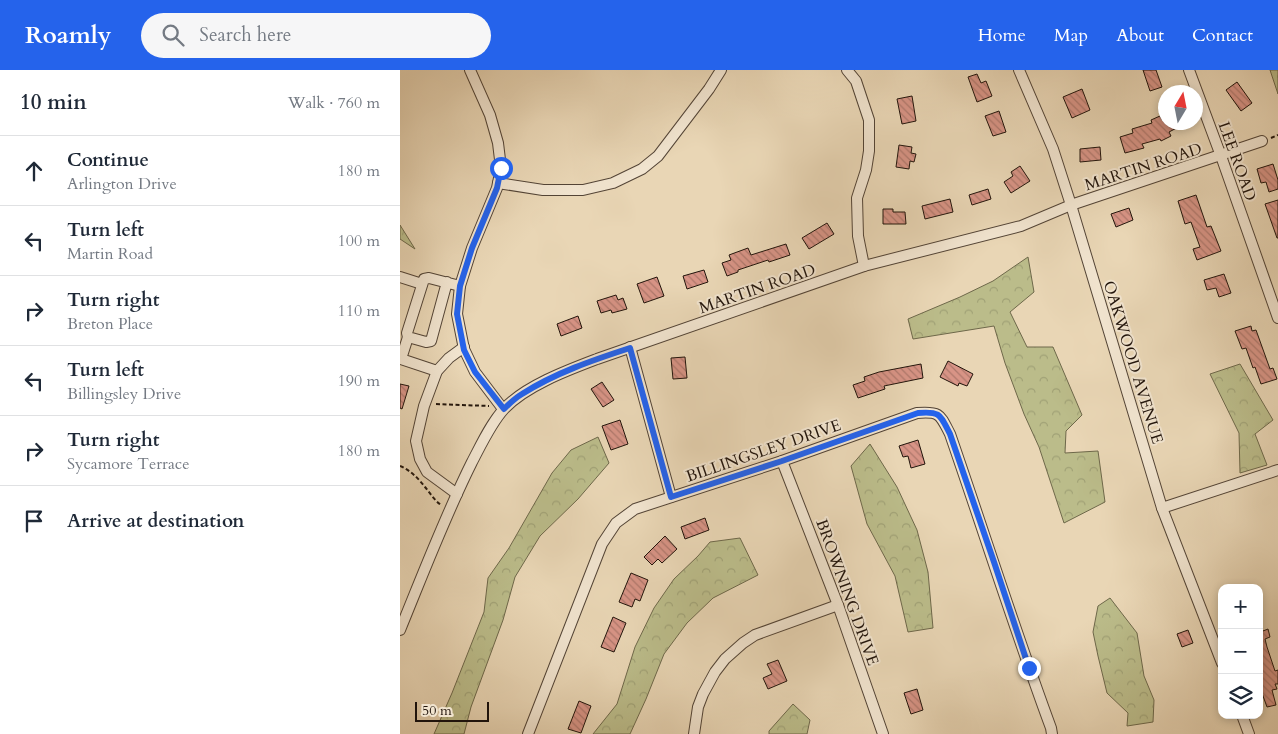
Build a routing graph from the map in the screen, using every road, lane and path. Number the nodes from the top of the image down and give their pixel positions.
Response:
1 (470, 70) edge
2 (721, 70) edge
3 (847, 70) edge
4 (1019, 70) edge
5 (1189, 70) edge
6 (1262, 141) dead end
7 (1221, 156) junction
8 (498, 183) junction
9 (1072, 205) junction
10 (864, 266) junction
11 (400, 277) edge
12 (447, 282) junction
13 (422, 284) junction
14 (460, 286) junction
15 (1278, 318) edge
16 (408, 337) junction
17 (464, 347) junction
18 (630, 348) junction
19 (437, 371) junction
20 (425, 404) junction
21 (504, 409) junction
22 (782, 461) junction
23 (400, 466) edge
24 (1278, 470) edge
25 (457, 494) junction
26 (671, 497) junction
27 (1162, 508) junction
28 (450, 510) junction
29 (838, 605) junction
30 (400, 630) edge
31 (1218, 653) edge
32 (1243, 719) edge
33 (528, 734) edge
34 (694, 734) edge
35 (883, 734) edge
36 (1052, 734) edge
37 (1249, 734) edge

1 - 8 street
2 - 8 street
3 - 10 street
4 - 9 street, OAKWOOD AVENUE
5 - 7 street, LEE ROAD
6 - 7 street, MARTIN ROAD
7 - 9 street, MARTIN ROAD
7 - 15 street, LEE ROAD
8 - 14 street
9 - 10 street, MARTIN ROAD
9 - 27 street, OAKWOOD AVENUE
10 - 18 street, MARTIN ROAD
11 - 13 street
12 - 13 street
12 - 14 street
12 - 16 street
13 - 16 street
14 - 17 street
16 - 19 street
17 - 19 street
17 - 21 street
18 - 21 street, MARTIN ROAD
18 - 26 street
19 - 20 street
20 - 21 path
20 - 25 street
21 - 25 street, MARTIN ROAD
22 - 26 street, BILLINGSLEY DRIVE
22 - 29 street, BROWNING DRIVE
22 - 36 street, BILLINGSLEY DRIVE
23 - 28 path
24 - 27 street
25 - 28 street, MARTIN ROAD
26 - 33 street, BILLINGSLEY DRIVE
27 - 31 street, OAKWOOD AVENUE
28 - 30 street, MARTIN ROAD
29 - 34 street
29 - 35 street, BROWNING DRIVE
32 - 37 street

